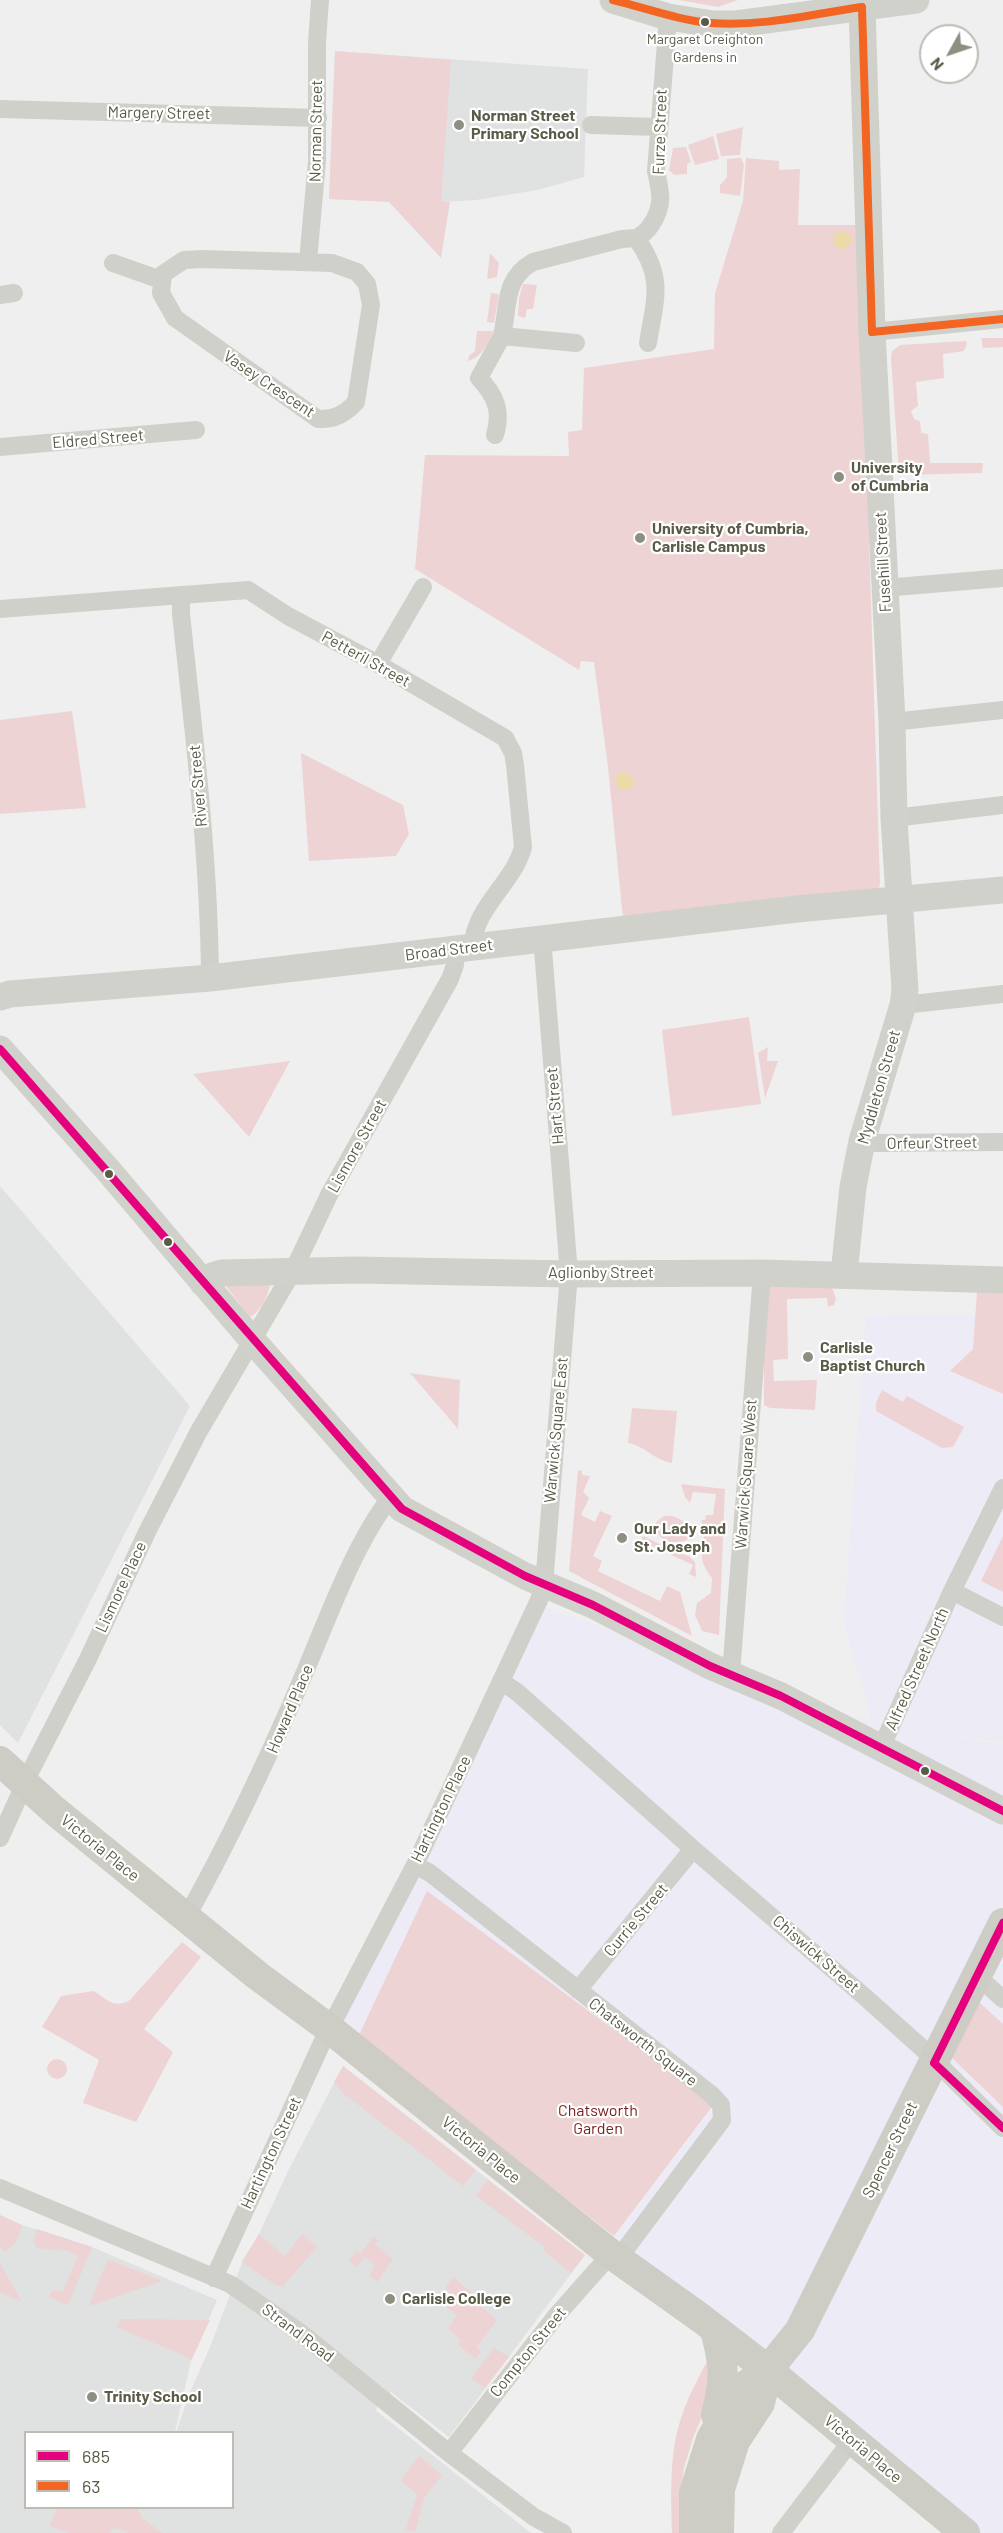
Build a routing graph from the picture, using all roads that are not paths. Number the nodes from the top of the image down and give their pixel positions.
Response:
1 (320, 0) edge
2 (613, 0) edge
3 (916, 0) edge
4 (862, 7) junction
5 (782, 9) edge
6 (668, 17) junction
7 (0, 109) edge
8 (318, 118) junction
9 (591, 124) dead end
10 (658, 127) junction
11 (636, 238) junction
12 (308, 261) junction
13 (113, 263) dead end
14 (161, 280) junction
15 (1003, 320) edge
16 (872, 332) junction
17 (502, 336) junction
18 (576, 343) dead end
19 (648, 344) dead end
20 (196, 430) dead end
21 (495, 435) dead end
22 (0, 447) edge
23 (1003, 578) edge
24 (423, 587) dead end
25 (884, 588) junction
26 (182, 595) junction
27 (0, 609) edge
28 (378, 664) junction
29 (1003, 710) edge
30 (892, 722) junction
31 (1003, 805) edge
32 (894, 819) junction
33 (1003, 890) edge
34 (899, 901) junction
35 (542, 937) junction
36 (464, 949) junction
37 (210, 978) junction
38 (1003, 994) edge
39 (0, 997) edge
40 (903, 1005) junction
41 (0, 1049) edge
42 (862, 1141) junction
43 (1003, 1142) edge
44 (293, 1271) junction
45 (762, 1273) junction
46 (569, 1274) junction
47 (843, 1274) junction
48 (1003, 1280) edge
49 (203, 1283) junction
50 (252, 1341) junction
51 (1003, 1488) edge
52 (390, 1498) junction
53 (544, 1586) junction
54 (952, 1591) junction
55 (1003, 1617) edge
56 (731, 1674) junction
57 (502, 1682) junction
58 (882, 1746) junction
59 (0, 1761) edge
60 (25, 1784) junction
61 (1003, 1811) edge
62 (0, 1838) edge
63 (693, 1849) junction
64 (415, 1865) junction
65 (186, 1918) junction
66 (1003, 1923) edge
67 (977, 1976) junction
68 (578, 1990) junction
69 (1003, 1999) edge
70 (330, 2029) junction
71 (934, 2063) junction
72 (1003, 2128) edge
73 (0, 2188) edge
74 (614, 2256) junction
75 (214, 2278) junction
76 (715, 2330) junction
77 (768, 2370) junction
78 (711, 2439) junction
79 (852, 2440) junction
80 (448, 2453) junction
81 (786, 2531) edge
82 (563, 2533) edge
83 (694, 2533) edge
84 (719, 2533) edge
85 (965, 2533) edge

1 - 8 street, Norman Street
2 - 6 street
3 - 4 street
4 - 5 street
4 - 16 street, Fusehill Street
5 - 6 street
6 - 10 street, Furze Street
7 - 8 street, Margery Street
8 - 12 street, Norman Street
9 - 10 street
10 - 11 street, Furze Street
11 - 17 street
11 - 19 street
12 - 14 street, Vasey Crescent
12 - 14 street, Vasey Crescent
13 - 14 street
15 - 16 street
16 - 25 street, Fusehill Street
17 - 18 street
17 - 21 street
20 - 22 street, Eldred Street
23 - 25 street
24 - 28 street
25 - 30 street, Fusehill Street
26 - 27 street, Petteril Street
26 - 28 street, Petteril Street
26 - 37 street, River Street
28 - 36 street, Petteril Street
29 - 30 street
30 - 32 street, Fusehill Street
31 - 32 street
32 - 34 street, Fusehill Street
33 - 34 street, Broad Street
34 - 35 street, Broad Street
34 - 40 street, Myddleton Street
35 - 36 street, Broad Street
35 - 46 street, Hart Street
36 - 37 street, Broad Street
36 - 44 street, Lismore Street
37 - 39 street, Broad Street
38 - 40 street
40 - 42 street, Myddleton Street
41 - 49 street
42 - 43 street, Orfeur Street
42 - 47 street, Myddleton Street
44 - 46 street, Aglionby Street
44 - 49 street, Aglionby Street
44 - 50 street, Lismore Street
45 - 46 street, Aglionby Street
45 - 47 street, Aglionby Street
45 - 56 street, Warwick Square West
46 - 53 street, Warwick Square East
47 - 48 street, Aglionby Street
49 - 50 street
50 - 52 street
50 - 60 street, Lismore Place
51 - 54 street, Alfred Street North
52 - 53 street
52 - 65 street, Howard Place
53 - 56 street
53 - 57 street, Hartington Place
54 - 55 street
54 - 58 street, Alfred Street North
56 - 58 street
57 - 63 street, Chiswick Street
57 - 64 street, Hartington Place
58 - 61 street
59 - 60 main road, Victoria Place
60 - 62 street, Lismore Place
60 - 65 main road, Victoria Place
63 - 68 street, Currie Street
63 - 71 street, Chiswick Street
64 - 68 street, Chatsworth Square
64 - 70 street, Hartington Place
65 - 70 main road, Victoria Place
66 - 67 main road, Spencer Street
67 - 69 street
67 - 71 main road, Spencer Street
68 - 74 street, Chatsworth Square
70 - 74 main road, Victoria Place
70 - 75 street, Hartington Street
71 - 72 street, Chiswick Street
71 - 77 main road, Spencer Street
73 - 75 street, Strand Road
74 - 76 main road, Victoria Place
74 - 80 street, Compton Street
75 - 80 street, Strand Road
76 - 77 main road, Victoria Place
76 - 78 main road
77 - 78 main road
77 - 79 main road, Victoria Place
77 - 84 main road
78 - 83 main road
79 - 81 street
79 - 85 main road, Victoria Place
80 - 82 street, Strand Road

